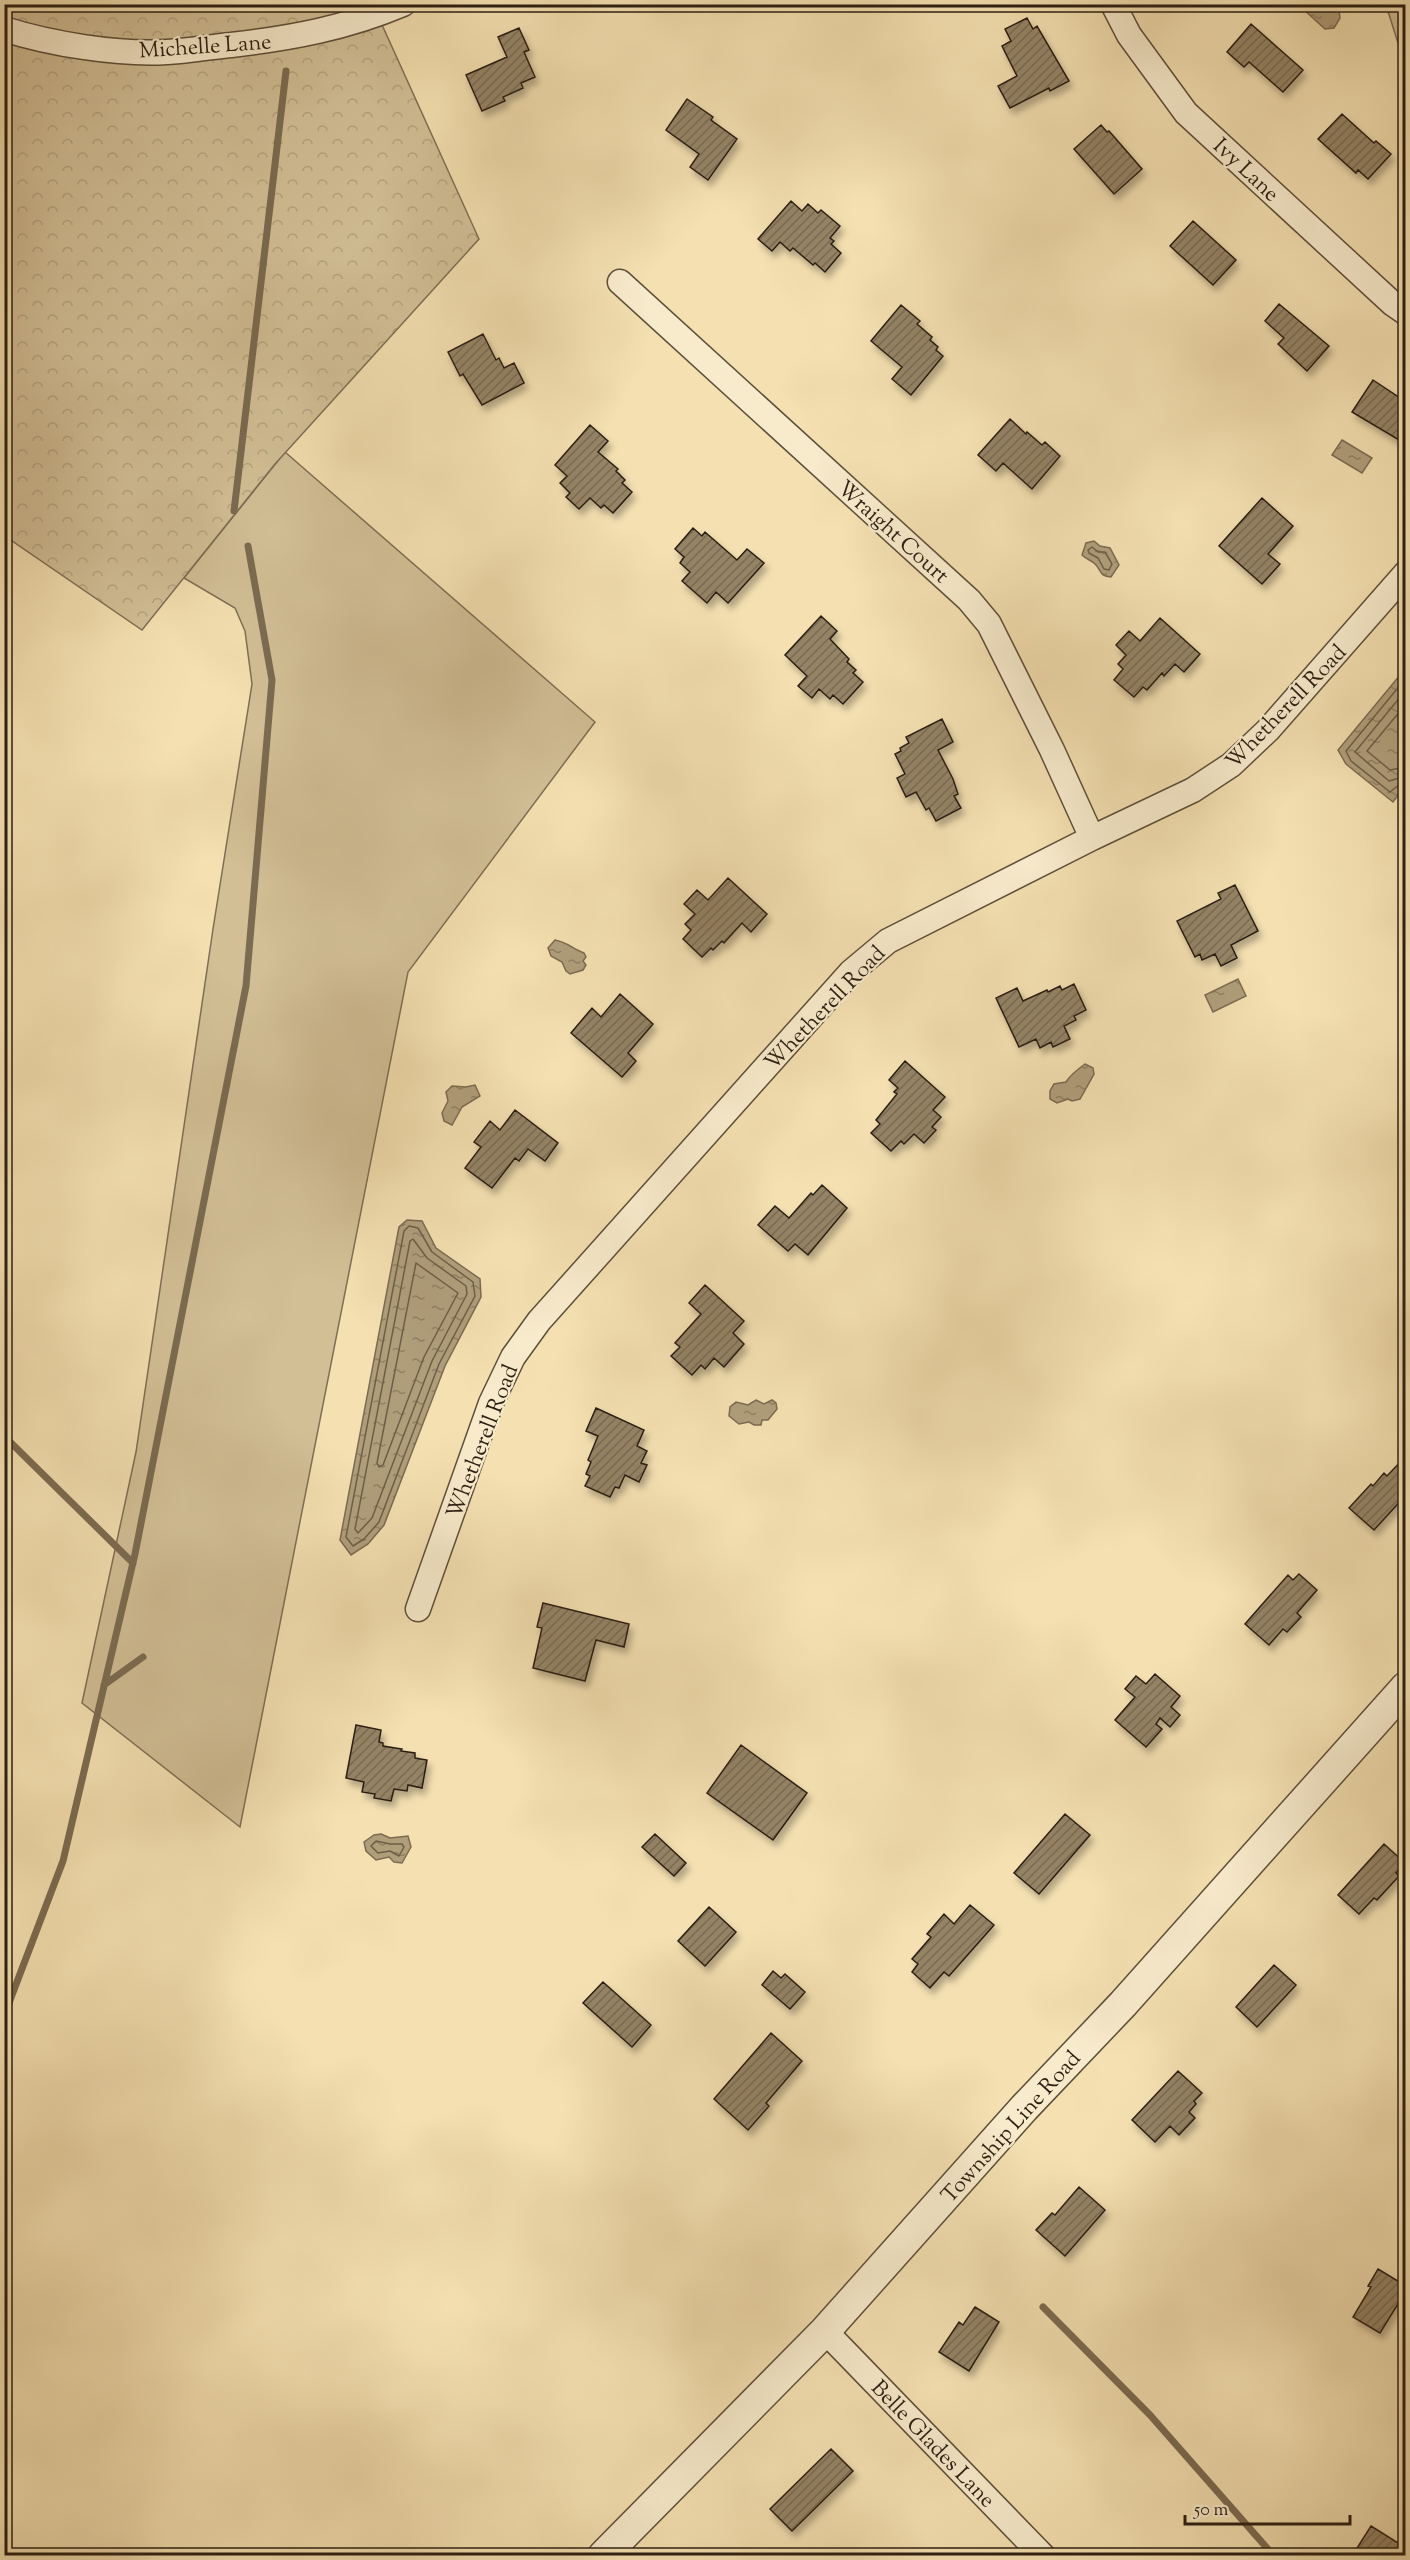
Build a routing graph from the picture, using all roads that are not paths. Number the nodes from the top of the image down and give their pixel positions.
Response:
1 (403, 4) edge
2 (1113, 4) edge
3 (4, 30) edge
4 (620, 282) dead end
5 (1406, 313) edge
6 (1406, 573) edge
7 (1092, 838) junction
8 (418, 1609) dead end
9 (1406, 1687) edge
10 (825, 2331) junction
11 (603, 2556) edge
12 (1043, 2556) edge

1 - 3 street, Michelle Lane
2 - 5 street, Ivy Lane
4 - 7 street, Wraight Court
6 - 7 street, Whetherell Road
7 - 8 street, Whetherell Road
9 - 10 street, Township Line Road
10 - 11 street, Township Line Road
10 - 12 street, Belle Glades Lane

